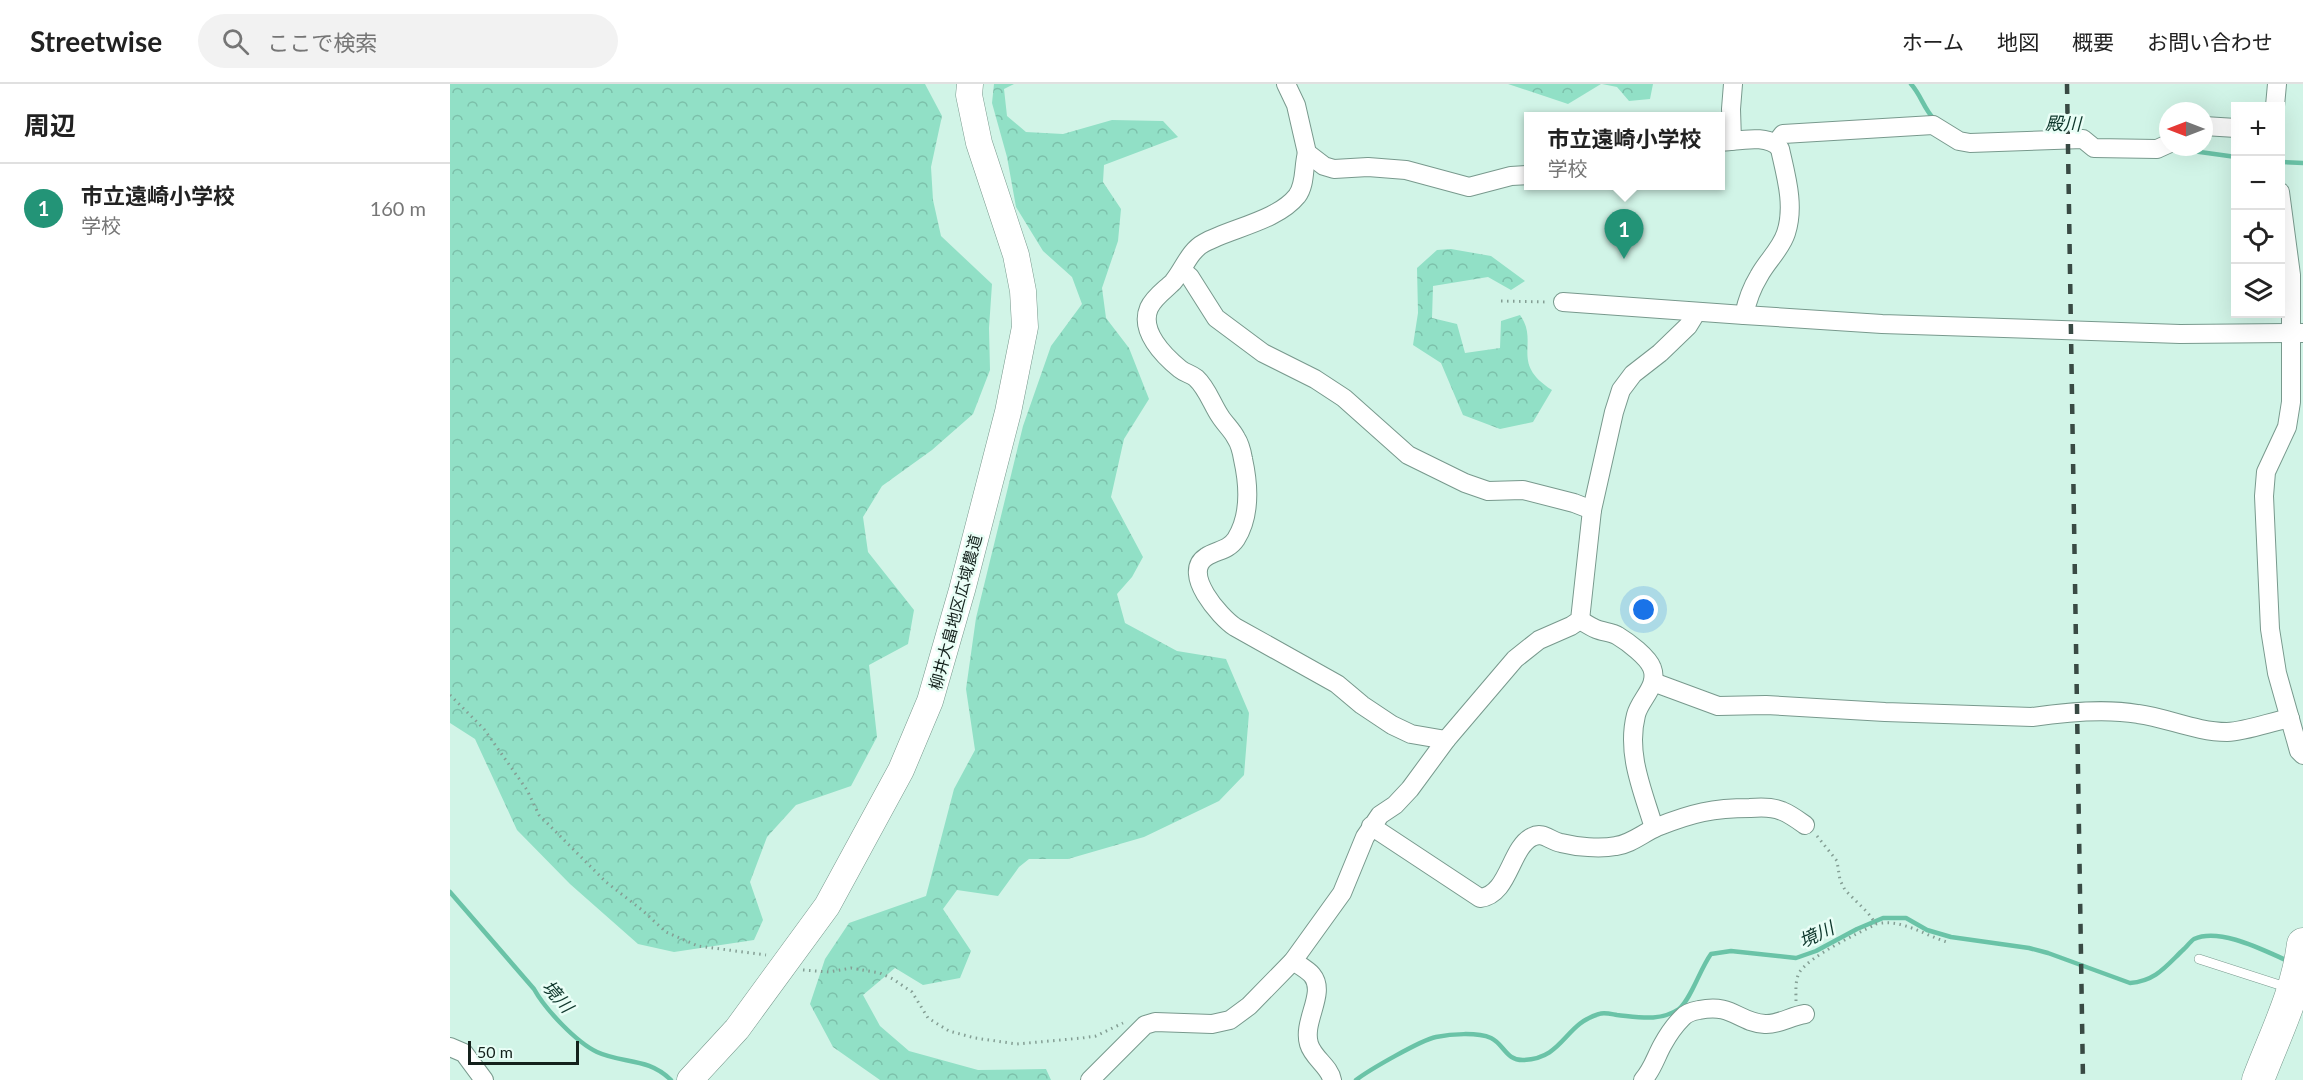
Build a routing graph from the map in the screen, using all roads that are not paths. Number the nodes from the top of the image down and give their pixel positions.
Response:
1 (970, 84) edge
2 (1286, 84) edge
3 (1733, 84) edge
4 (2277, 84) edge
5 (2275, 102) edge
6 (2213, 127) edge
7 (2231, 128) edge
8 (1726, 142) edge
9 (1776, 143) junction
10 (2159, 148) edge
11 (1307, 153) junction
12 (1524, 175) edge
13 (2282, 210) edge
14 (1182, 270) junction
15 (1563, 302) road end
16 (1696, 313) junction
17 (1744, 315) junction
18 (2297, 333) edge
19 (1592, 510) junction
20 (1580, 620) junction
21 (1653, 682) junction
22 (2290, 718) junction
23 (1446, 740) junction
24 (2303, 755) edge
25 (1805, 825) road end
26 (1371, 826) junction
27 (1654, 828) junction
28 (2303, 944) edge
29 (2199, 959) dead end
30 (1293, 961) junction
31 (2294, 989) junction
32 (1801, 1014) road end
33 (450, 1047) edge
34 (2259, 1077) edge
35 (484, 1080) edge
36 (690, 1080) edge
37 (1090, 1080) edge
38 (1332, 1080) edge
39 (1643, 1080) edge

1 - 36 street, 柳井大畠地区広域農道
2 - 11 street
3 - 8 street
4 - 5 street
6 - 7 street
8 - 9 street
9 - 10 street
9 - 17 street
11 - 12 street
11 - 14 street
13 - 18 street
14 - 19 street
14 - 23 street
15 - 16 street
16 - 17 street
16 - 19 street
17 - 18 street
18 - 22 street
19 - 20 street
20 - 21 street
20 - 23 street
21 - 22 street
21 - 27 street
22 - 24 street
23 - 26 street
25 - 27 street
26 - 27 street
26 - 30 street
28 - 31 highway
29 - 31 lane
30 - 37 street
30 - 38 street
31 - 34 highway
32 - 39 street
33 - 35 street

